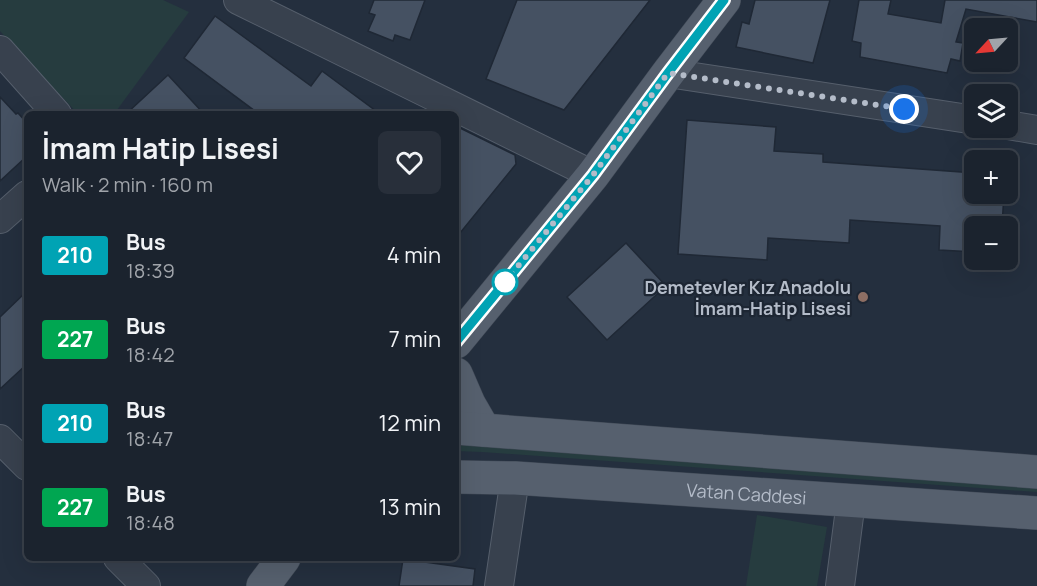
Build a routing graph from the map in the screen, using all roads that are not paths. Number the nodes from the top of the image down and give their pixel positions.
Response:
1 (238, 0) edge
2 (724, 0) edge
3 (0, 50) edge
4 (668, 73) junction
5 (54, 111) edge
6 (964, 118) edge
7 (1018, 127) edge
8 (1037, 130) edge
9 (593, 175) junction
10 (24, 198) edge
11 (0, 219) edge
12 (459, 338) edge
13 (459, 381) edge
14 (470, 429) edge
15 (0, 439) edge
16 (24, 463) edge
17 (1037, 472) edge
18 (459, 477) edge
19 (515, 478) junction
20 (851, 501) junction
21 (1037, 513) edge
22 (121, 561) edge
23 (282, 561) edge
24 (146, 586) edge
25 (262, 586) edge
26 (499, 586) edge
27 (840, 586) edge

1 - 9 street
2 - 4 main road
3 - 5 street
4 - 6 street
4 - 9 main road
7 - 8 street
9 - 12 main road
10 - 11 street
13 - 14 main road
14 - 17 main road
15 - 16 street
18 - 19 main road, Vatan Caddesi
19 - 20 main road, Vatan Caddesi
19 - 26 street
20 - 21 main road, Vatan Caddesi
20 - 27 street
22 - 24 street
23 - 25 main road

